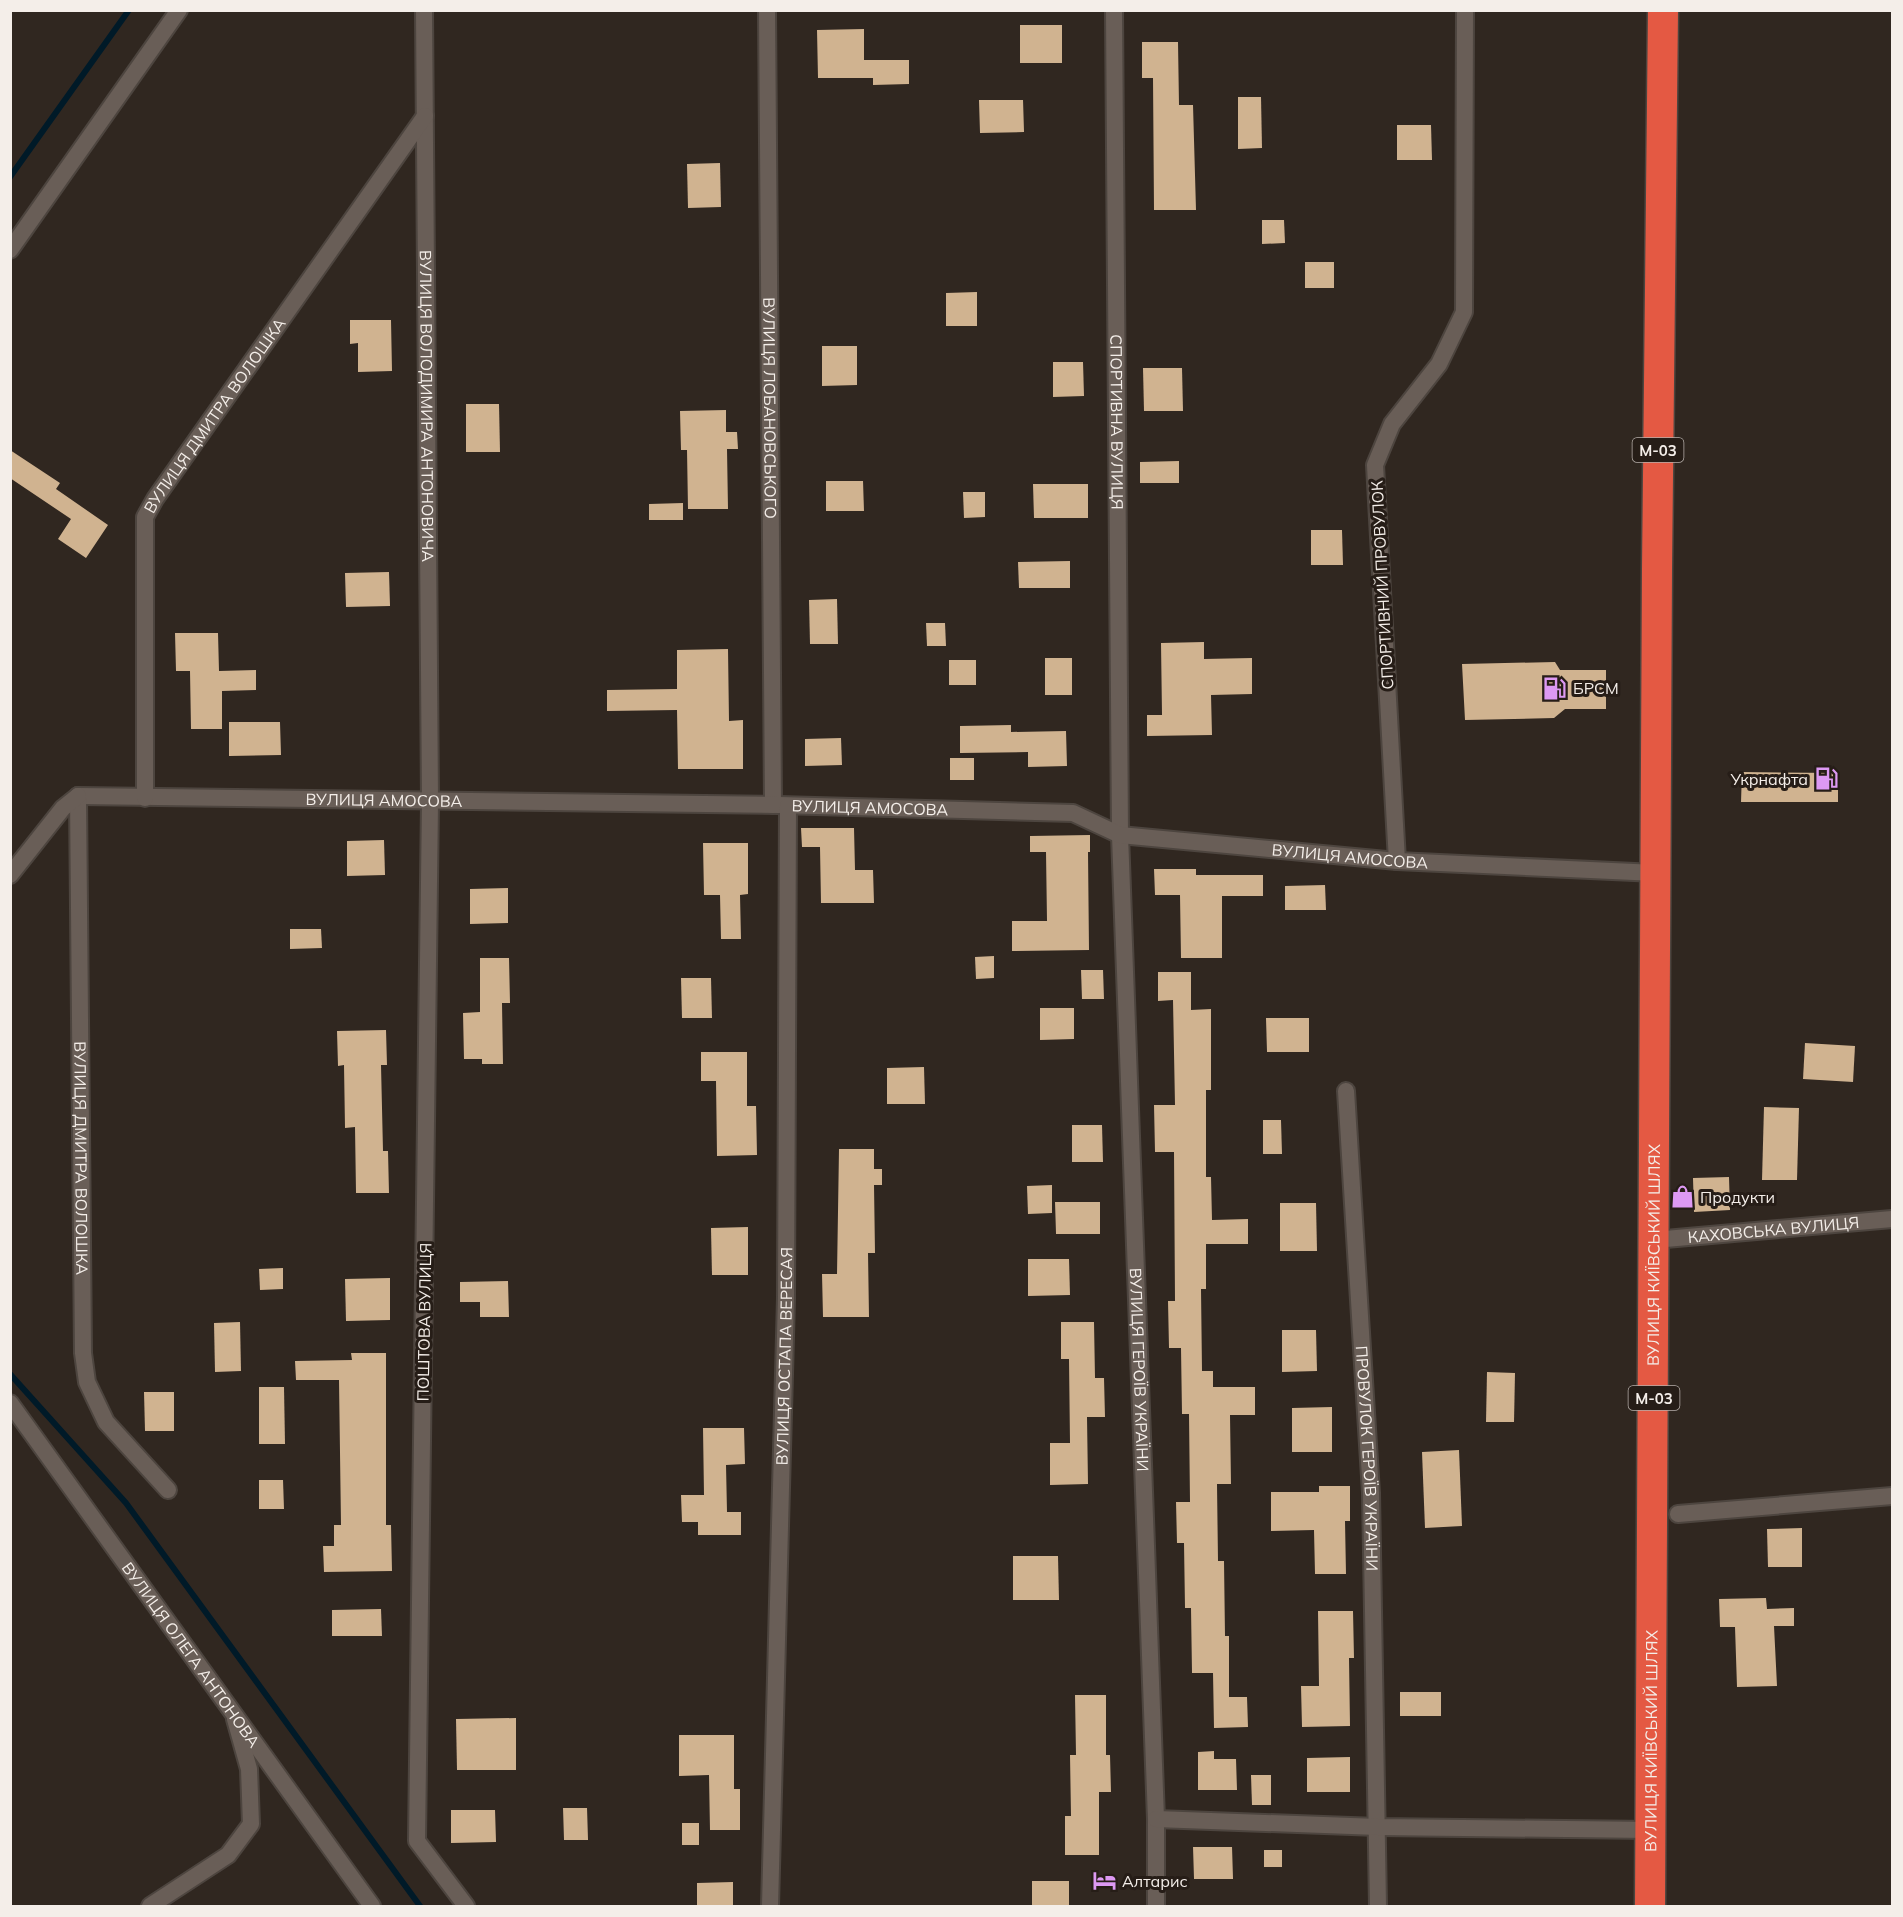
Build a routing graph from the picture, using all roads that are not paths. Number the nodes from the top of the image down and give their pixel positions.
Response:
1 (179, 10) edge
2 (424, 10) edge
3 (766, 10) edge
4 (1114, 10) edge
5 (1465, 10) edge
6 (1663, 10) edge
7 (425, 116) junction
8 (10, 250) edge
9 (78, 796) junction
10 (145, 798) junction
11 (430, 802) junction
12 (780, 806) junction
13 (1120, 835) junction
14 (1397, 861) junction
15 (10, 875) edge
16 (1656, 882) junction
17 (1346, 1090) dead end
18 (1893, 1219) edge
19 (1654, 1240) junction
20 (10, 1404) edge
21 (168, 1490) dead end
22 (1893, 1496) edge
23 (1678, 1514) dead end
24 (231, 1707) junction
25 (1156, 1819) junction
26 (1378, 1827) junction
27 (1651, 1830) junction
28 (150, 1906) edge
29 (372, 1906) edge
30 (466, 1906) edge
31 (770, 1906) edge
32 (1156, 1906) edge
33 (1378, 1906) edge
34 (1650, 1906) edge

1 - 8 street
2 - 7 street, ВУЛИЦЯ ВОЛОДИМИРА АНТОНОВИЧА
3 - 12 street, ВУЛИЦЯ ЛОБАНОВСЬКОГО
4 - 13 street, СПОРТИВНА ВУЛИЦЯ
5 - 14 street, СПОРТИВНИЙ ПРОВУЛОК
6 - 16 highway, М-03
7 - 10 street, ВУЛИЦЯ ДМИТРА ВОЛОШКА
7 - 11 street, ВУЛИЦЯ ВОЛОДИМИРА АНТОНОВИЧА
9 - 10 street, ВУЛИЦЯ АМОСОВА
9 - 15 street
9 - 21 street, ВУЛИЦЯ ДМИТРА ВОЛОШКА
10 - 11 street, ВУЛИЦЯ АМОСОВА
11 - 12 street, ВУЛИЦЯ АМОСОВА
11 - 30 street, ПОШТОВА ВУЛИЦЯ
12 - 13 street, ВУЛИЦЯ АМОСОВА
12 - 31 street, ВУЛИЦЯ ОСТАПА ВЕРЕСАЯ
13 - 14 street, ВУЛИЦЯ АМОСОВА
13 - 25 street, ВУЛИЦЯ ГЕРОЇВ УКРАЇНИ
14 - 16 street, ВУЛИЦЯ АМОСОВА
16 - 19 highway, ВУЛИЦЯ КИЇВСЬКИЙ ШЛЯХ / М-03
17 - 26 street, ПРОВУЛОК ГЕРОЇВ УКРАЇНИ
18 - 19 street, КАХОВСЬКА ВУЛИЦЯ
19 - 27 highway, ВУЛИЦЯ КИЇВСЬКИЙ ШЛЯХ / М-03
20 - 24 street, ВУЛИЦЯ ОЛЕГА АНТОНОВА
22 - 23 street
24 - 28 street
24 - 29 street, ВУЛИЦЯ ОЛЕГА АНТОНОВА
25 - 26 street
25 - 32 street, ВУЛИЦЯ ГЕРОЇВ УКРАЇНИ
26 - 27 street
26 - 33 street, ПРОВУЛОК ГЕРОЇВ УКРАЇНИ
27 - 34 highway, ВУЛИЦЯ КИЇВСЬКИЙ ШЛЯХ / М-03

